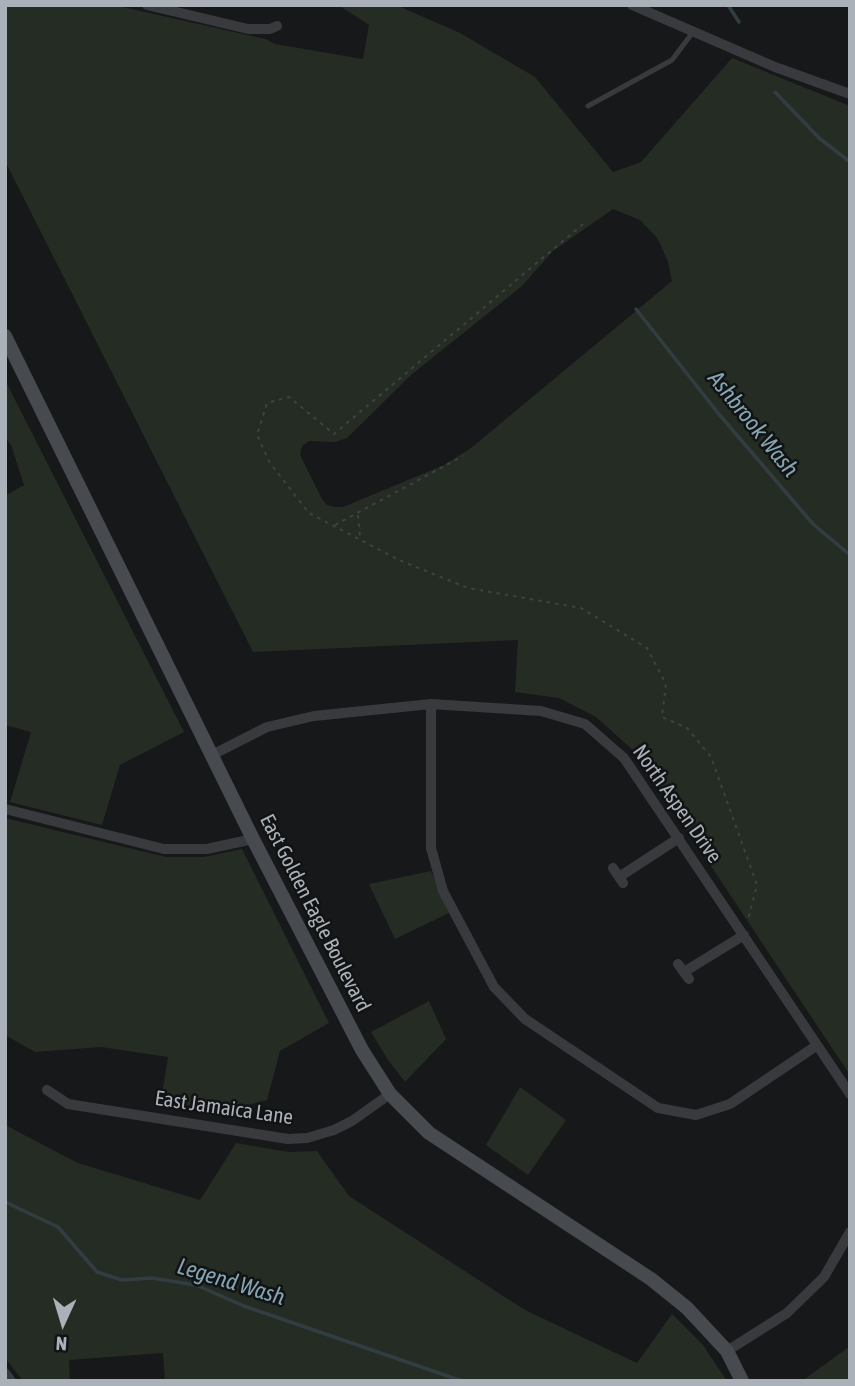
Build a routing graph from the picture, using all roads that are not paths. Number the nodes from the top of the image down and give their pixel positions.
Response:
1 (147, 5) edge
2 (632, 5) edge
3 (277, 26) dead end
4 (693, 32) junction
5 (850, 94) edge
6 (588, 106) dead end
7 (5, 336) edge
8 (431, 704) junction
9 (212, 755) junction
10 (5, 809) edge
11 (679, 838) junction
12 (253, 839) junction
13 (618, 876) dead end
14 (744, 935) junction
15 (684, 972) dead end
16 (816, 1046) junction
17 (47, 1090) dead end
18 (390, 1094) junction
19 (850, 1094) edge
20 (850, 1232) edge
21 (727, 1351) junction
22 (5, 1373) edge
23 (11, 1381) edge
24 (742, 1381) edge

1 - 3 street
2 - 4 street
4 - 5 street
4 - 6 lane
7 - 9 street, East Golden Eagle Boulevard
8 - 9 street, North Aspen Drive
8 - 11 street, North Aspen Drive
8 - 16 street
9 - 12 street, East Golden Eagle Boulevard
10 - 12 street
11 - 13 street
11 - 14 street, North Aspen Drive
12 - 18 street, East Golden Eagle Boulevard
14 - 15 street
14 - 16 street, North Aspen Drive
16 - 19 street, North Aspen Drive
17 - 18 street, East Jamaica Lane
18 - 21 street, East Golden Eagle Boulevard
20 - 21 street
21 - 24 street, East Golden Eagle Boulevard
22 - 23 street

